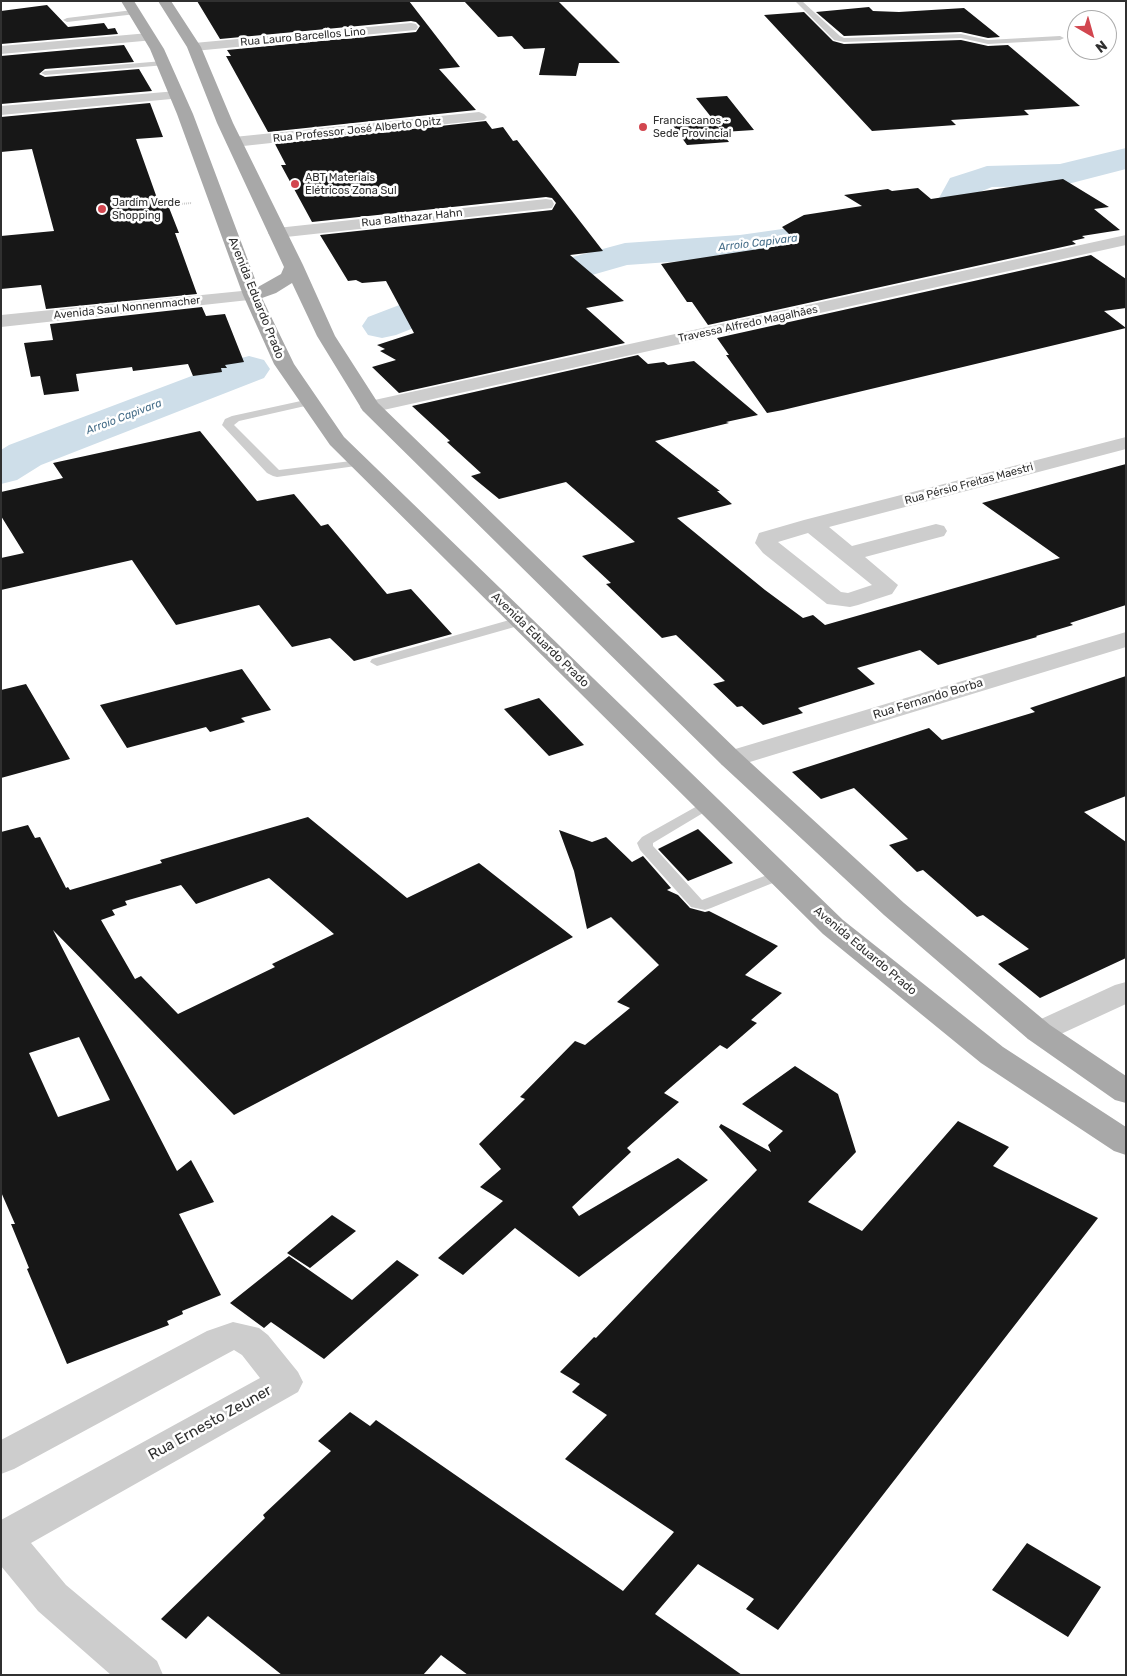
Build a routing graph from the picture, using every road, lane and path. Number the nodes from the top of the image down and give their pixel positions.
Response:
1 (164, 1) edge
2 (798, 1) edge
3 (130, 7) edge
4 (68, 20) dead end
5 (411, 27) dead end
6 (150, 37) junction
7 (1060, 38) dead end
8 (194, 48) junction
9 (1, 50) edge
10 (163, 64) junction
11 (45, 73) dead end
12 (181, 104) junction
13 (1, 111) edge
14 (479, 117) dead end
15 (225, 124) junction
16 (234, 142) junction
17 (546, 204) dead end
18 (277, 232) junction
19 (1126, 240) edge
20 (294, 265) junction
21 (251, 288) junction
22 (4, 314) edge
23 (310, 402) junction
24 (370, 407) junction
25 (1125, 444) edge
26 (359, 463) junction
27 (812, 525) junction
28 (936, 531) dead end
29 (849, 554) junction
30 (520, 621) junction
31 (1126, 639) edge
32 (377, 662) dead end
33 (731, 760) junction
34 (708, 804) junction
35 (780, 875) junction
36 (1126, 992) edge
37 (1039, 1032) junction
38 (1126, 1092) edge
39 (1126, 1143) edge
40 (1, 1458) edge
41 (2, 1538) edge
42 (142, 1675) edge

1 - 8 main road
2 - 7 lane
3 - 4 lane
3 - 6 main road, Avenida Eduardo Prado
5 - 8 street, Rua Lauro Barcellos Lino
6 - 9 street
6 - 10 main road, Avenida Eduardo Prado
8 - 15 main road
10 - 11 lane
10 - 12 main road, Avenida Eduardo Prado
12 - 13 street
12 - 15 main road
12 - 21 main road, Avenida Eduardo Prado
14 - 16 street, Rua Professor José Alberto Opitz
15 - 16 main road
16 - 18 main road
17 - 18 street, Rua Balthazar Hahn
18 - 20 main road
19 - 24 street, Travessa Alfredo Magalhães
20 - 21 main road
20 - 24 main road
21 - 22 street, Avenida Saul Nonnenmacher
21 - 23 main road, Avenida Eduardo Prado
23 - 26 main road, Avenida Eduardo Prado
23 - 26 lane
24 - 33 main road
25 - 27 street, Rua Pérsio Freitas Maestri
26 - 30 main road, Avenida Eduardo Prado
27 - 29 street, Rua Pérsio Freitas Maestri
27 - 29 street, Rua Pérsio Freitas Maestri
28 - 29 street
30 - 32 lane
30 - 34 main road, Avenida Eduardo Prado
31 - 33 street, Rua Fernando Borba
33 - 37 main road
34 - 35 main road, Avenida Eduardo Prado
34 - 35 lane
35 - 39 main road, Avenida Eduardo Prado
36 - 37 street
37 - 38 main road
40 - 41 street, Rua Ernesto Zeuner
41 - 42 street

